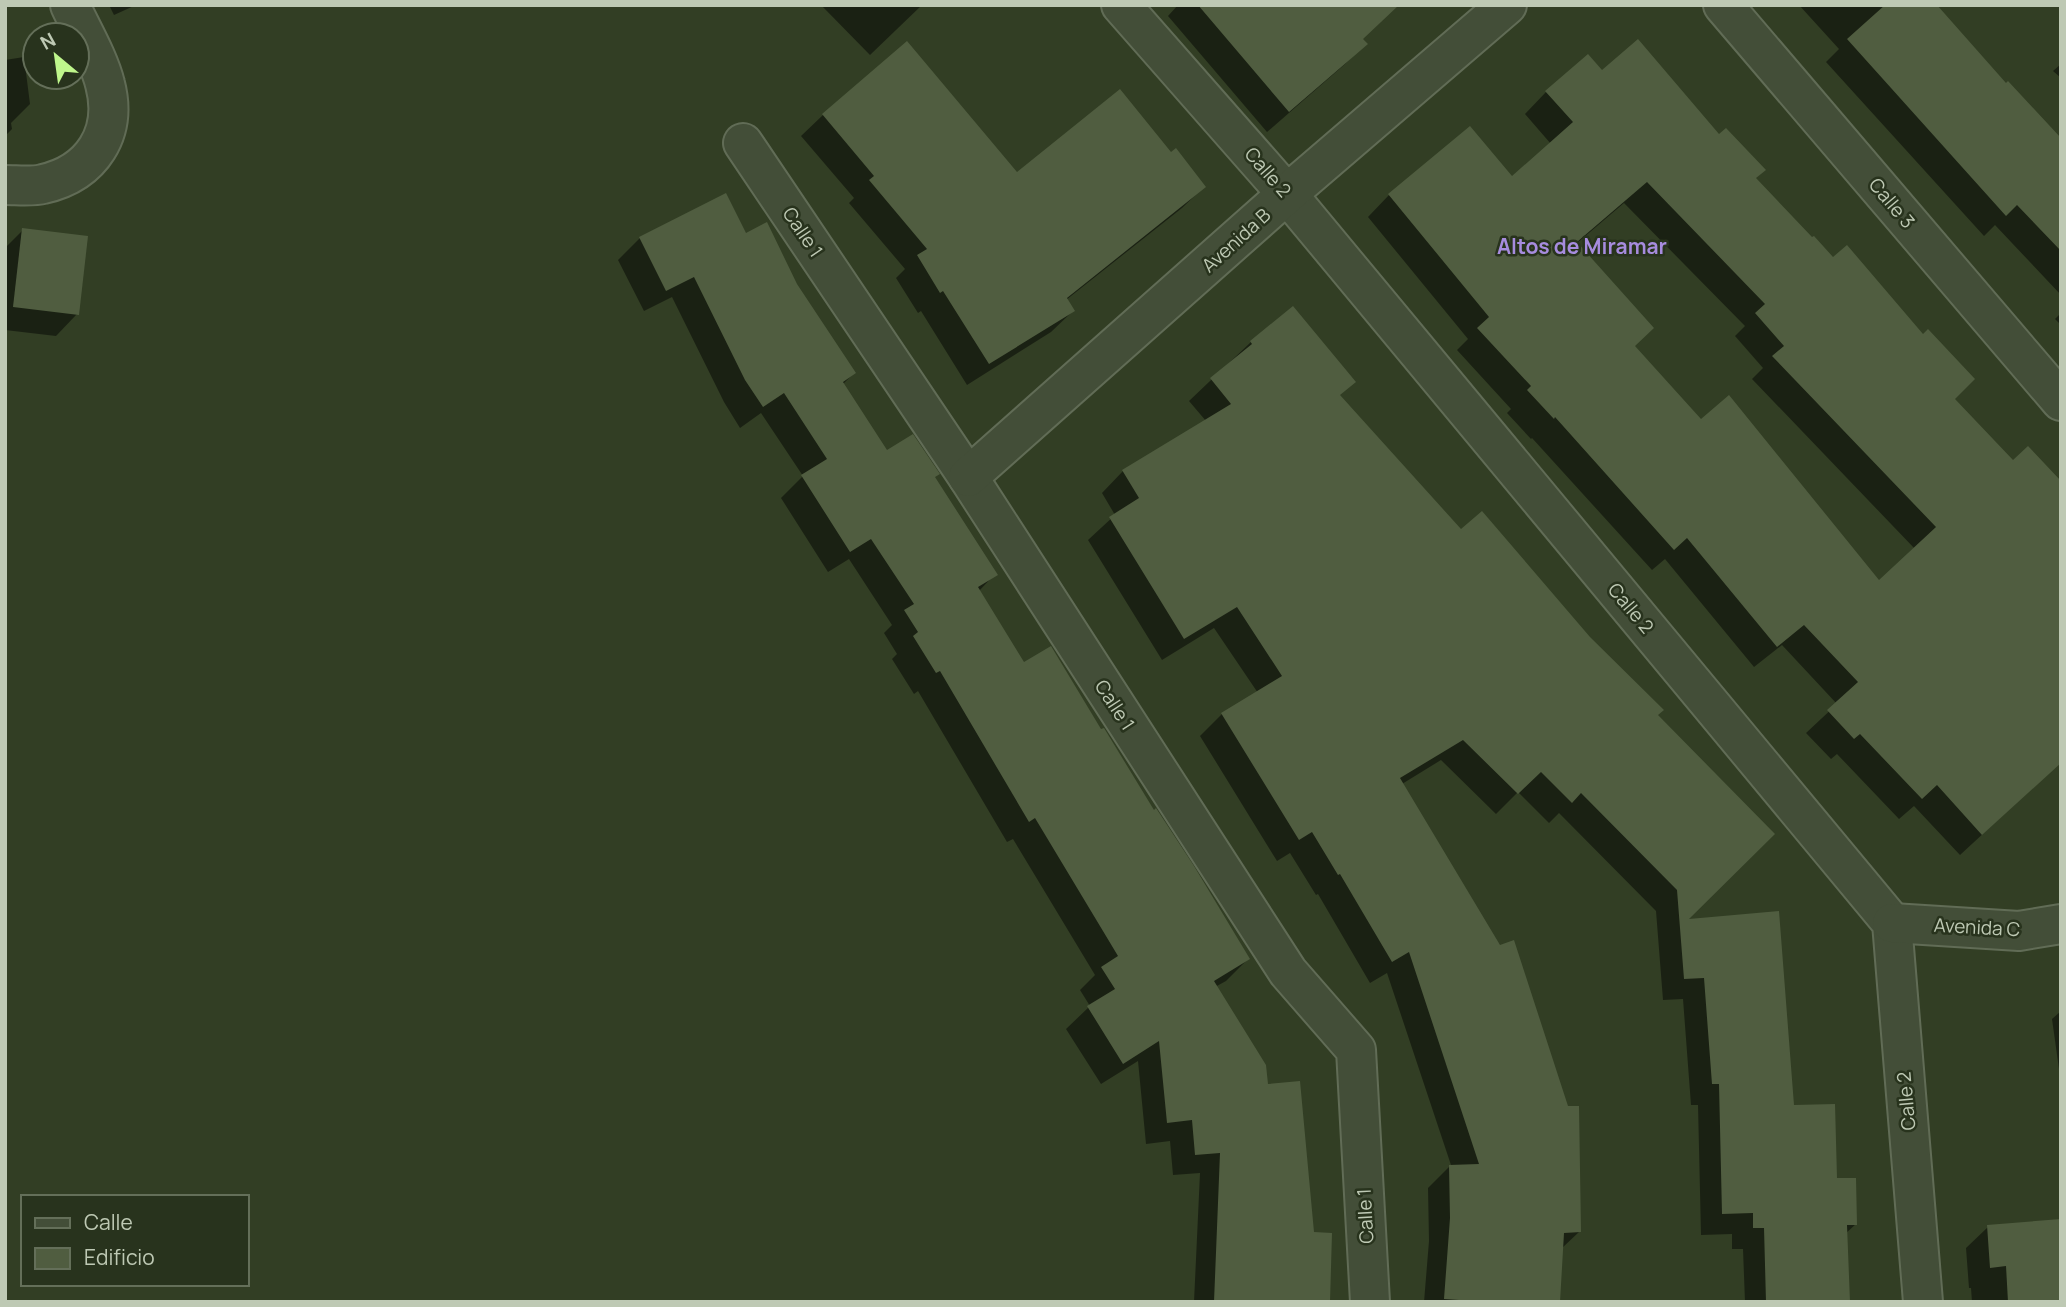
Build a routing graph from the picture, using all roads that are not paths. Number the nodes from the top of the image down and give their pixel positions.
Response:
1 (70, 5) edge
2 (1121, 5) edge
3 (1507, 5) edge
4 (1723, 5) edge
5 (743, 143) dead end
6 (5, 185) edge
7 (1287, 194) junction
8 (2061, 401) edge
9 (968, 478) junction
10 (1892, 923) junction
11 (2061, 924) edge
12 (1370, 1302) edge
13 (1923, 1302) edge

1 - 6 street
2 - 7 street, Calle 2
3 - 7 street, Avenida B
4 - 8 street, Calle 3
5 - 9 street, Calle 1
7 - 9 street, Avenida B
7 - 10 street, Calle 2
9 - 12 street, Calle 1
10 - 11 street, Avenida C
10 - 13 street, Calle 2

